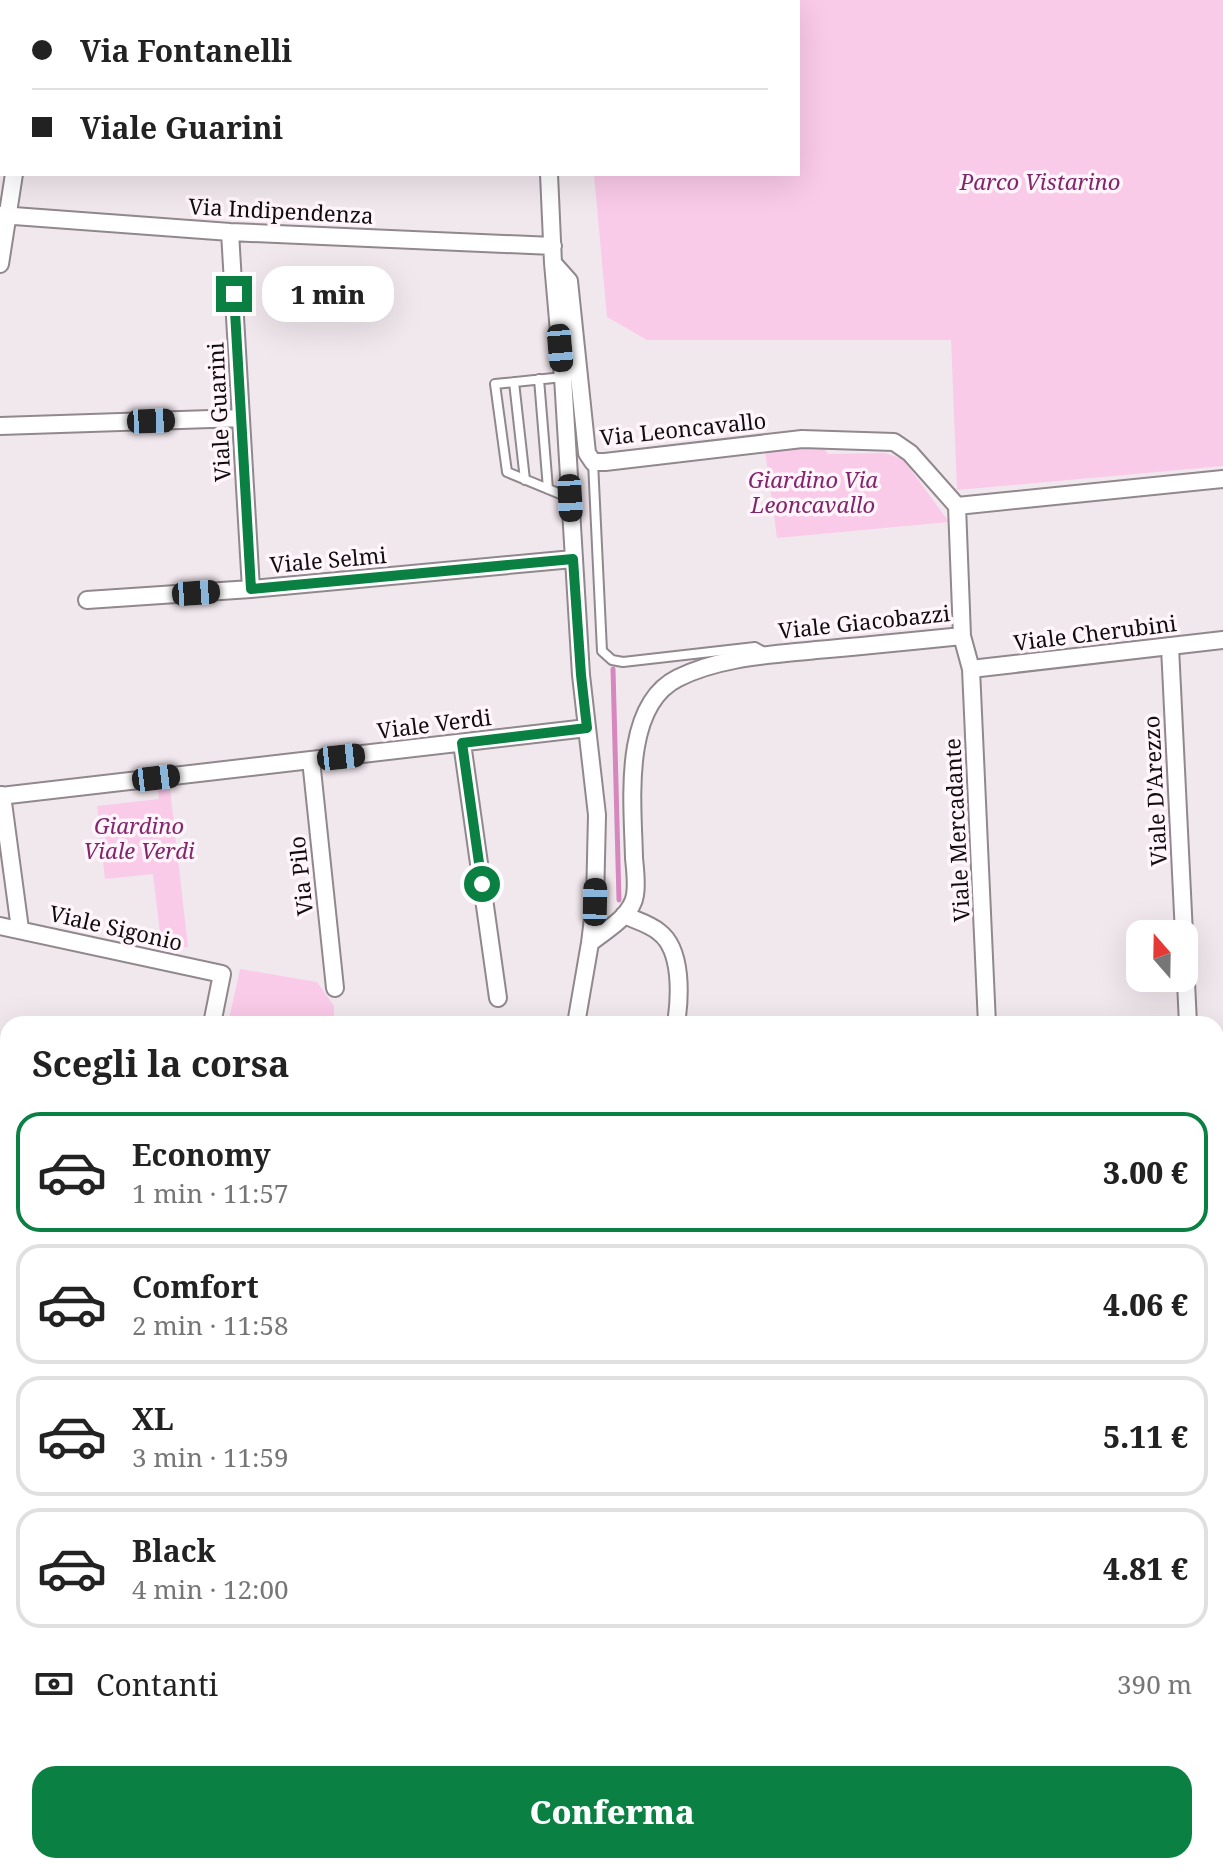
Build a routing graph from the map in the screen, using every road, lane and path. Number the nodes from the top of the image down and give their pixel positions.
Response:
1 (14, 176) edge
2 (549, 176) edge
3 (4, 216) edge
4 (230, 232) junction
5 (553, 254) junction
6 (0, 264) edge
7 (563, 377) junction
8 (539, 379) junction
9 (514, 382) junction
10 (241, 418) junction
11 (0, 426) edge
12 (593, 462) junction
13 (1223, 479) edge
14 (525, 480) junction
15 (548, 489) junction
16 (570, 498) junction
17 (957, 506) junction
18 (573, 559) junction
19 (251, 589) junction
20 (87, 600) dead end
21 (962, 636) junction
22 (1223, 640) edge
23 (1170, 647) junction
24 (768, 655) junction
25 (971, 669) junction
26 (587, 728) junction
27 (462, 743) junction
28 (311, 760) junction
29 (1, 796) edge
30 (624, 915) junction
31 (1183, 920) edge
32 (0, 926) edge
33 (20, 929) junction
34 (590, 943) junction
35 (335, 988) dead end
36 (1186, 992) edge
37 (498, 998) dead end
38 (214, 1016) edge
39 (577, 1016) edge
40 (677, 1016) edge
41 (987, 1016) edge
42 (1188, 1016) edge

1 - 3 street
2 - 5 street
3 - 4 street, Via Indipendenza
3 - 6 street
4 - 5 street, Via Indipendenza
4 - 10 street, Viale Guarini
5 - 7 street
5 - 12 street, Via Leoncavallo
7 - 8 lane
7 - 16 street
8 - 9 lane
8 - 15 lane
9 - 14 lane
9 - 14 lane
10 - 11 street
10 - 19 street, Viale Guarini
12 - 17 street, Via Leoncavallo
12 - 24 lane
13 - 17 street
14 - 15 lane
15 - 16 lane
16 - 18 street
17 - 21 street, Viale Giacobazzi
18 - 19 street, Viale Selmi
18 - 26 street
19 - 20 street, Viale Selmi
21 - 24 street, Viale Giacobazzi
21 - 25 street, Viale Mercadante
22 - 23 street, Viale Cherubini
23 - 25 street, Viale Cherubini
23 - 31 street, Viale D'Arezzo
24 - 30 street, Viale Giacobazzi
25 - 41 street, Viale Mercadante
26 - 27 street, Viale Verdi
26 - 34 street
27 - 28 street, Viale Verdi
27 - 37 street
28 - 29 street, Viale Verdi
28 - 35 street, Via Pilo
29 - 33 street
30 - 34 street
30 - 40 street
32 - 33 street, Viale Sigonio
33 - 38 street, Viale Sigonio
34 - 39 street
36 - 42 street

